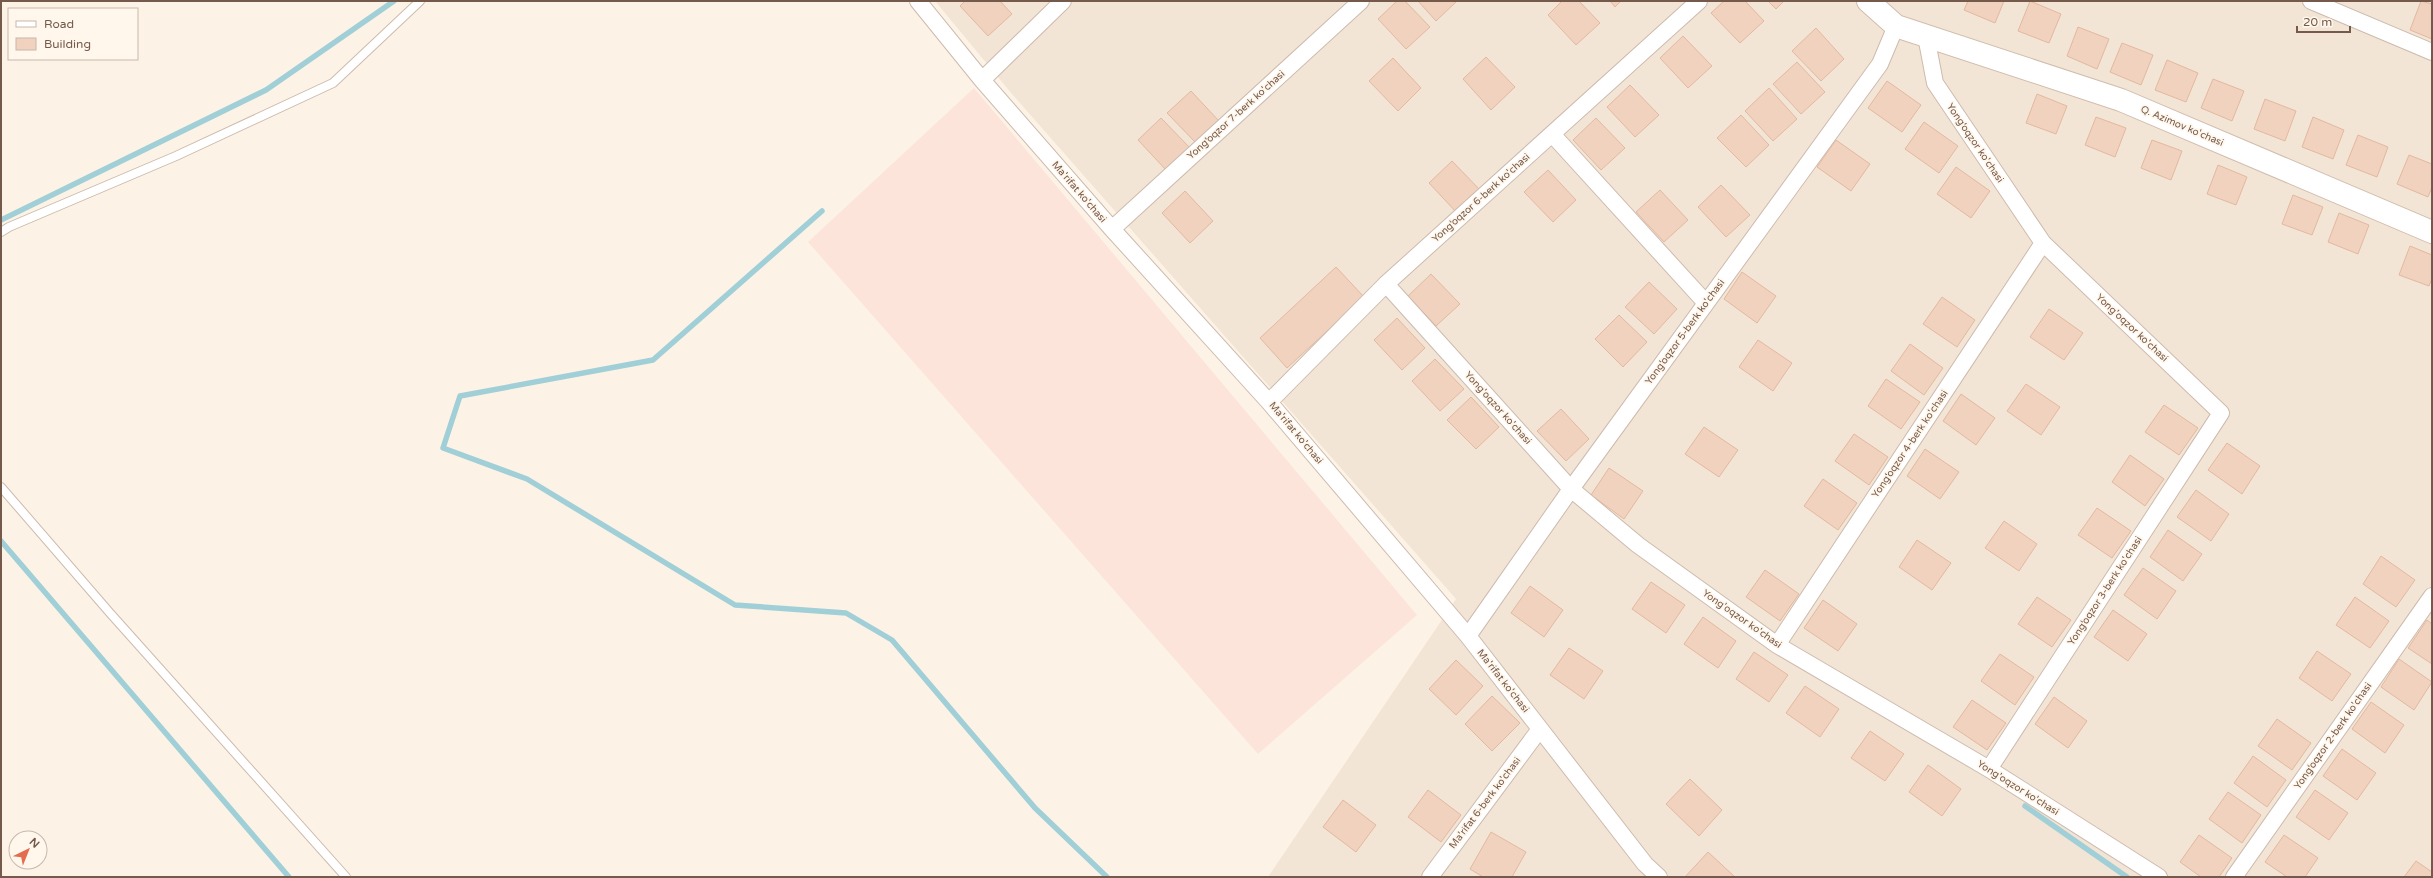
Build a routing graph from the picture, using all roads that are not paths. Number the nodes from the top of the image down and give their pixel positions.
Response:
1 (420, 1) edge
2 (918, 1) edge
3 (1063, 1) edge
4 (1361, 1) edge
5 (1699, 1) edge
6 (1868, 1) edge
7 (2312, 1) edge
8 (1896, 26) junction
9 (1926, 36) junction
10 (2432, 52) edge
11 (982, 80) junction
12 (1552, 134) junction
13 (1112, 229) junction
14 (1, 232) edge
15 (2432, 232) edge
16 (2043, 243) junction
17 (1386, 284) junction
18 (1706, 303) junction
19 (1269, 402) junction
20 (2221, 412) joint
21 (1, 486) edge
22 (1571, 489) junction
23 (2432, 596) edge
24 (1468, 636) junction
25 (1777, 645) junction
26 (1540, 729) junction
27 (1989, 770) junction
28 (1642, 871) edge
29 (346, 877) edge
30 (1430, 877) edge
31 (1659, 877) edge
32 (2159, 877) edge
33 (2234, 877) edge

1 - 14 lane
2 - 11 street, Ma'rifat ko'chasi
3 - 11 street
4 - 13 street, Yong‘oqzor 7-berk ko'chasi
5 - 12 street, Yong‘oqzor 6-berk ko'chasi
6 - 8 main road
7 - 10 street
8 - 9 main road, Q. Azimov ko'chasi
8 - 18 street, Yong‘oqzor 5-berk ko'chasi
9 - 15 main road, Q. Azimov ko'chasi
9 - 16 street, Yong‘oqzor ko'chasi
11 - 13 street, Ma'rifat ko'chasi
12 - 17 street, Yong‘oqzor 6-berk ko'chasi
12 - 18 street
13 - 19 street, Ma'rifat ko'chasi
16 - 20 street, Yong'oqzor ko'chasi
16 - 25 street, Yong‘oqzor 4-berk ko'chasi
17 - 19 street, Yong‘oqzor 6-berk ko'chasi
17 - 22 street, Yong'oqzor ko'chasi
18 - 22 street, Yong‘oqzor 5-berk ko'chasi
19 - 24 street, Ma'rifat ko'chasi
20 - 27 street, Yong‘oqzor 3-berk ko'chasi
21 - 29 lane
22 - 24 street, Yong‘oqzor 5-berk ko'chasi
22 - 25 street, Yong'oqzor ko'chasi
23 - 33 street, Yong‘oqzor 2-berk ko'chasi
24 - 26 street, Ma'rifat ko'chasi
25 - 27 street, Yong'oqzor ko'chasi
26 - 28 street, Ma'rifat ko'chasi
26 - 30 street, Ma’rifat 6-berk ko'chasi
27 - 32 street, Yong'oqzor ko'chasi
28 - 31 street, Ma'rifat ko'chasi

